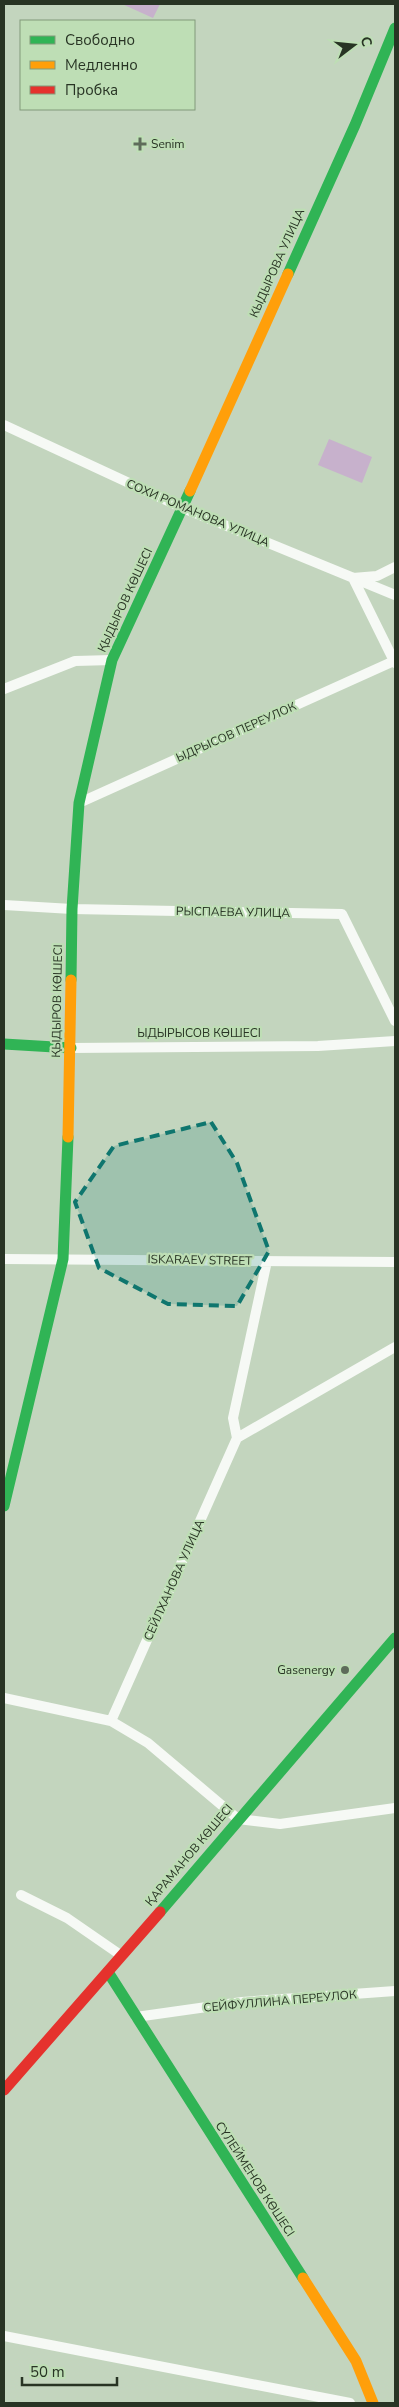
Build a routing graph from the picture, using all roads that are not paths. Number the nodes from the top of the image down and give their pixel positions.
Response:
1 (395, 28) edge
2 (4, 425) edge
3 (183, 508) junction
4 (395, 567) edge
5 (353, 578) junction
6 (395, 595) edge
7 (112, 660) junction
8 (395, 662) edge
9 (4, 689) edge
10 (79, 803) junction
11 (4, 905) edge
12 (72, 909) junction
13 (395, 1021) edge
14 (395, 1041) edge
15 (4, 1044) edge
16 (71, 1048) junction
17 (4, 1259) edge
18 (63, 1259) junction
19 (267, 1261) junction
20 (395, 1262) edge
21 (395, 1347) edge
22 (237, 1438) junction
23 (9, 1457) edge
24 (4, 1506) edge
25 (395, 1638) edge
26 (4, 1698) edge
27 (111, 1721) junction
28 (395, 1808) edge
29 (238, 1819) junction
30 (21, 1895) dead end
31 (122, 1956) junction
32 (108, 1972) junction
33 (395, 1991) edge
34 (136, 2017) junction
35 (4, 2090) edge
36 (4, 2336) edge
37 (350, 2403) edge
38 (373, 2403) edge

1 - 3 street, КЫДЫРОВА УЛИЦА
2 - 3 street, СОХИ РОМАНОВА УЛИЦА
3 - 5 street, СОХИ РОМАНОВА УЛИЦА
3 - 7 street, ҚЫДЫРОВ КӨШЕСІ
4 - 5 street
5 - 6 street, СОХИ РОМАНОВА УЛИЦА
5 - 8 street
7 - 9 street
7 - 10 street, ҚЫДЫРОВ КӨШЕСІ
8 - 10 street, ЫДРЫСОВ ПЕРЕУЛОК
10 - 12 street, ҚЫДЫРОВ КӨШЕСІ
11 - 12 street, РЫСПАЕВА УЛИЦА
12 - 13 street, РЫСПАЕВА УЛИЦА
12 - 16 street, ҚЫДЫРОВ КӨШЕСІ
14 - 16 street, ЫДЫРЫСОВ КӨШЕСІ
15 - 16 street, ЫДЫРЫСОВ КӨШЕСІ
16 - 18 street, ҚЫДЫРОВ КӨШЕСІ
17 - 18 street, ISKARAEV STREET
18 - 19 street, ISKARAEV STREET
18 - 23 street, ҚЫДЫРОВ КӨШЕСІ
19 - 20 street, ISKARAEV STREET
19 - 22 street
21 - 22 street
22 - 27 street, СЕЙЛХАНОВА УЛИЦА
23 - 24 street, ҚЫДЫРОВ КӨШЕСІ
25 - 29 street, ҚАРАМАНОВ КӨШЕСІ
26 - 27 street
27 - 29 street
28 - 29 street
29 - 31 street, ҚАРАМАНОВ КӨШЕСІ
30 - 31 street
31 - 32 street, ҚАРАМАНОВ КӨШЕСІ
32 - 34 street, СҮЛЕЙМЕНОВ КӨШЕСІ
32 - 35 street, ҚАРАМАНОВ КӨШЕСІ
33 - 34 street, СЕЙФУЛЛИНА ПЕРЕУЛОК
34 - 38 street, СҮЛЕЙМЕНОВ КӨШЕСІ
36 - 37 street

